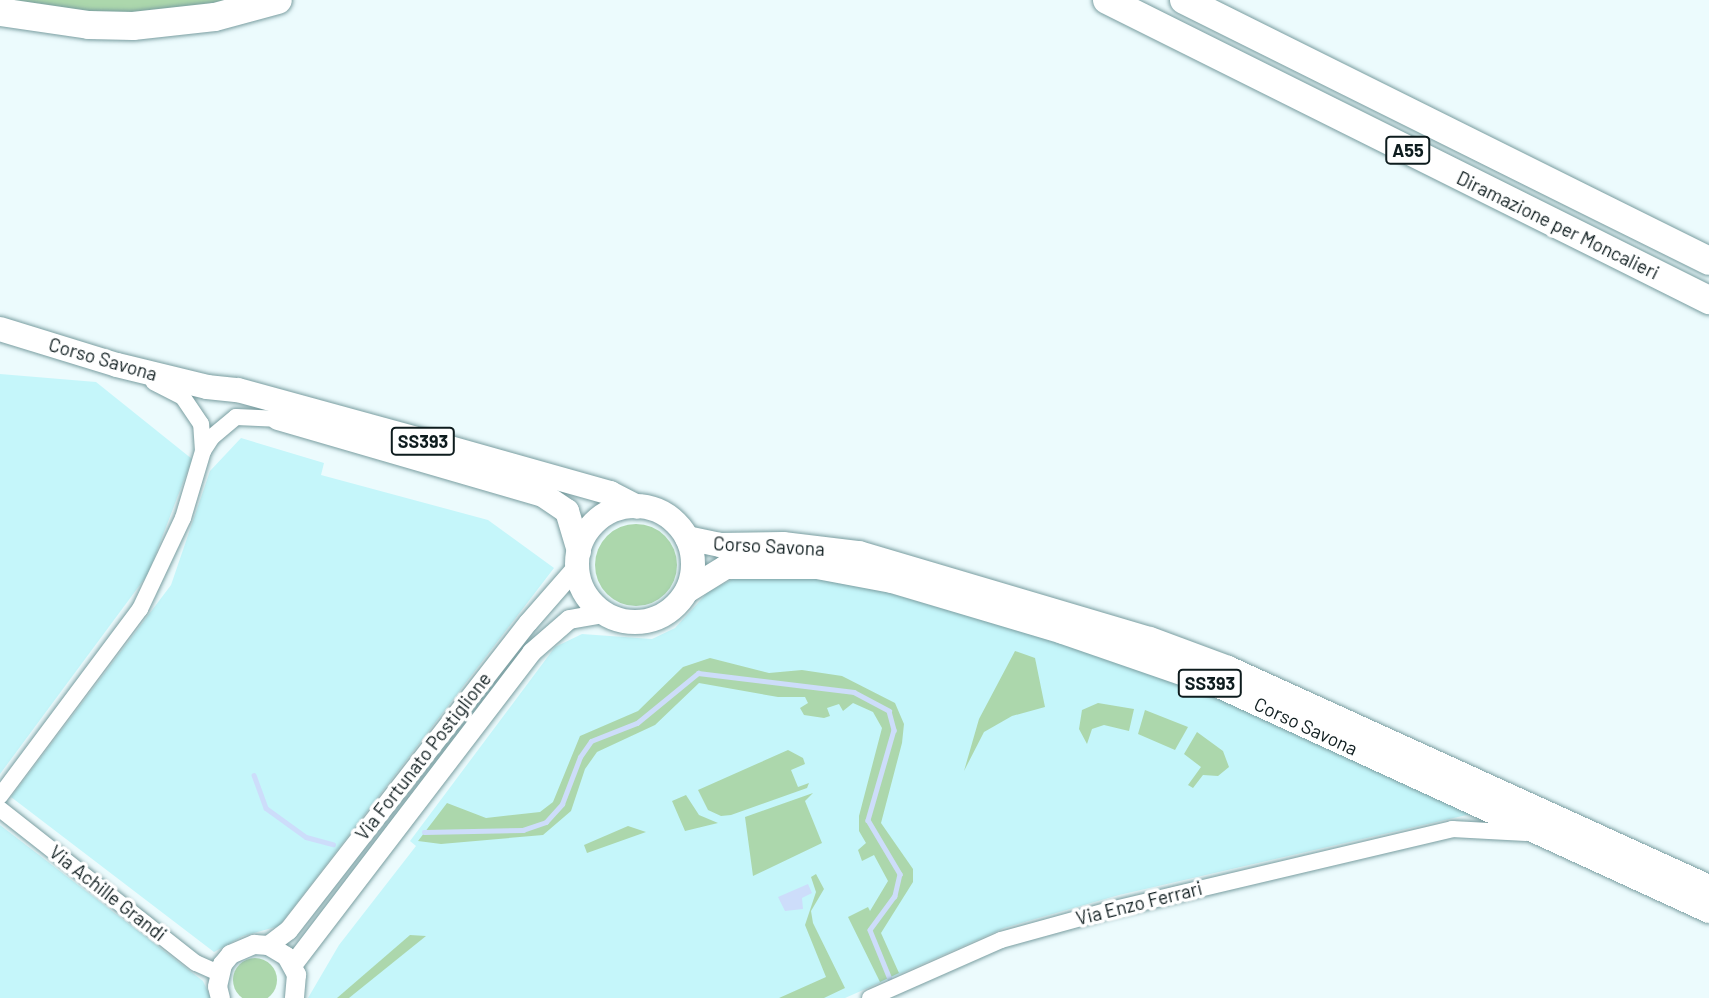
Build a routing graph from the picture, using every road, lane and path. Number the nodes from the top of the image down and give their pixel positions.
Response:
1 (278, 0) edge
2 (1107, 0) edge
3 (1184, 0) edge
4 (0, 12) edge
5 (1709, 261) edge
6 (1709, 300) edge
7 (0, 329) edge
8 (117, 365) junction
9 (207, 387) junction
10 (281, 419) junction
11 (203, 451) junction
12 (637, 506) junction
13 (687, 538) junction
14 (578, 558) junction
15 (687, 591) junction
16 (603, 613) junction
17 (0, 796) edge
18 (0, 809) edge
19 (1539, 835) junction
20 (1709, 887) edge
21 (1709, 911) edge
22 (268, 945) junction
23 (292, 965) junction
24 (218, 973) junction
25 (876, 995) edge
26 (220, 998) edge
27 (294, 998) edge

1 - 4 highway
2 - 6 highway, Diramazione per Moncalieri / A55
3 - 5 highway, Diramazione per Moncalieri / A55
7 - 8 main road, Corso Savona / SS393
8 - 9 main road, Corso Savona / SS393
8 - 11 street
9 - 10 main road, Corso Savona / SS393
9 - 12 main road, Corso Savona / SS393
10 - 11 street
10 - 14 main road, Corso Savona / SS393
11 - 17 street
12 - 13 main road, Corso Savona / SS393
12 - 14 main road
13 - 15 main road, Corso Savona
13 - 20 main road, Corso Savona / SS393
14 - 16 main road, Corso Savona / SS393
14 - 22 street, Via Fortunato Postiglione
15 - 16 main road, Corso Savona / SS393
15 - 19 main road, Corso Savona / SS393
16 - 23 street, Via Fortunato Postiglione
18 - 24 street, Via Achille Grandi
19 - 21 main road, Corso Savona / SS393
19 - 25 street, Via Enzo Ferrari
22 - 23 street
22 - 24 street
23 - 27 street
24 - 26 street

